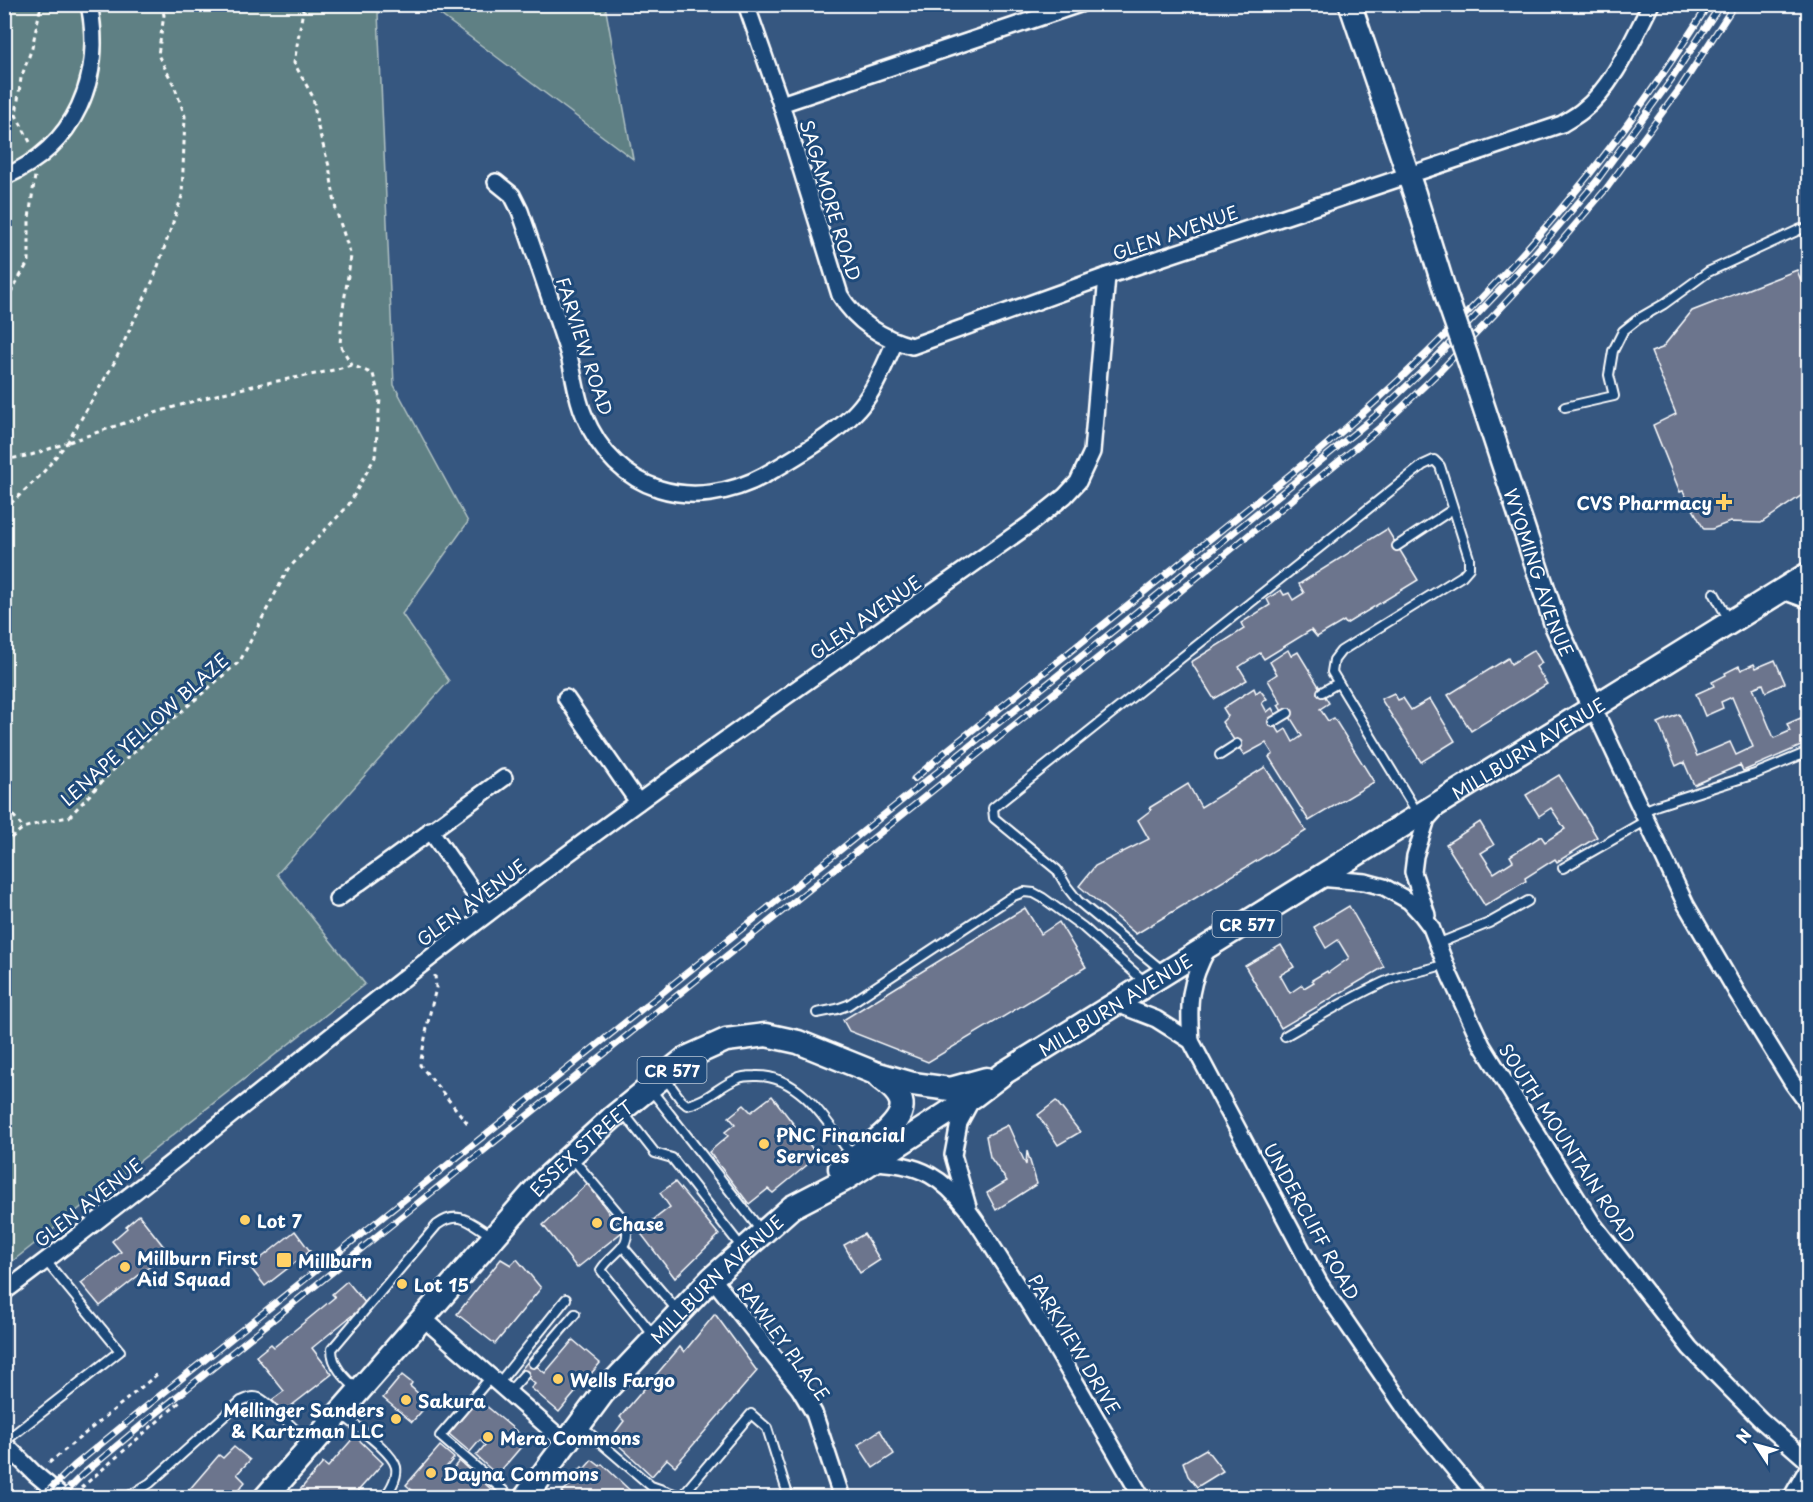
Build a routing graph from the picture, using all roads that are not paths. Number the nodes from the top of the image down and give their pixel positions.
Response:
1 (89, 4) edge
2 (746, 4) edge
3 (1080, 4) edge
4 (1350, 4) edge
5 (1651, 4) edge
6 (780, 104) junction
7 (1408, 174) junction
8 (4, 177) edge
9 (496, 182) dead end
10 (1801, 229) dead end
11 (1107, 276) junction
12 (895, 342) junction
13 (1565, 407) dead end
14 (1454, 509) junction
15 (1397, 546) dead end
16 (1809, 574) edge
17 (1783, 591) junction
18 (1714, 593) dead end
19 (1809, 600) edge
20 (1731, 623) junction
21 (1338, 682) junction
22 (1322, 692) dead end
23 (566, 698) dead end
24 (1593, 707) junction
25 (1288, 713) dead end
26 (1273, 722) dead end
27 (1237, 744) dead end
28 (1809, 752) edge
29 (1220, 755) dead end
30 (504, 778) dead end
31 (1444, 801) junction
32 (638, 802) junction
33 (1419, 816) junction
34 (1645, 816) junction
35 (430, 830) junction
36 (1563, 868) dead end
37 (1319, 878) junction
38 (337, 899) dead end
39 (1528, 901) dead end
40 (488, 913) junction
41 (1431, 927) junction
42 (1437, 944) junction
43 (1208, 948) junction
44 (1445, 964) junction
45 (1157, 979) junction
46 (1117, 1004) junction
47 (817, 1012) dead end
48 (1285, 1036) dead end
49 (1191, 1041) junction
50 (874, 1073) junction
51 (1004, 1073) junction
52 (657, 1082) junction
53 (974, 1096) junction
54 (1809, 1104) edge
55 (621, 1111) junction
56 (570, 1156) junction
57 (863, 1160) junction
58 (970, 1213) junction
59 (763, 1233) junction
60 (493, 1237) junction
61 (624, 1248) junction
62 (744, 1250) junction
63 (46, 1261) junction
64 (712, 1278) junction
65 (4, 1292) edge
66 (566, 1299) dead end
67 (678, 1312) junction
68 (575, 1314) dead end
69 (422, 1317) junction
70 (655, 1337) junction
71 (533, 1363) dead end
72 (524, 1375) dead end
73 (499, 1384) junction
74 (358, 1390) junction
75 (340, 1412) junction
76 (579, 1424) junction
77 (4, 1442) edge
78 (566, 1442) junction
79 (311, 1444) junction
80 (1809, 1461) edge
81 (1809, 1468) edge
82 (64, 1497) edge
83 (126, 1497) edge
84 (265, 1497) edge
85 (384, 1497) edge
86 (512, 1497) edge
87 (525, 1497) edge
88 (682, 1497) edge
89 (789, 1497) edge
90 (842, 1497) edge
91 (1142, 1497) edge
92 (1478, 1497) edge
93 (1791, 1497) edge

1 - 8 street
2 - 6 street, SAGAMORE ROAD
3 - 6 street
4 - 7 main road, WYOMING AVENUE
5 - 7 street, GLEN AVENUE
6 - 12 street, SAGAMORE ROAD
7 - 11 street, GLEN AVENUE
7 - 24 main road, WYOMING AVENUE, bridge
9 - 12 street, FARVIEW ROAD
10 - 13 lane
11 - 12 street
11 - 32 street, GLEN AVENUE
14 - 15 lane
14 - 21 lane
14 - 45 lane
16 - 17 main road, MILLBURN AVENUE
17 - 19 street
17 - 20 main road, MILLBURN AVENUE
18 - 20 lane
20 - 24 main road, MILLBURN AVENUE
21 - 22 lane
21 - 33 lane
23 - 32 street
24 - 31 main road, MILLBURN AVENUE / CR 577
24 - 34 street, WYOMING AVENUE
25 - 26 lane
27 - 29 lane
28 - 34 lane
30 - 35 street
31 - 33 main road, MILLBURN AVENUE / CR 577
31 - 41 street, SOUTH MOUNTAIN ROAD
32 - 40 street, GLEN AVENUE
33 - 37 main road, MILLBURN AVENUE / CR 577
34 - 36 lane
34 - 54 street, WYOMING AVENUE
35 - 38 street
35 - 40 street
37 - 41 street, SOUTH MOUNTAIN ROAD
37 - 43 main road, MILLBURN AVENUE / CR 577
39 - 42 lane
40 - 63 street, GLEN AVENUE
41 - 42 street, SOUTH MOUNTAIN ROAD
42 - 44 street, SOUTH MOUNTAIN ROAD
43 - 45 main road, MILLBURN AVENUE / CR 577
43 - 49 street, UNDERCLIFF ROAD
44 - 48 lane
44 - 80 street, SOUTH MOUNTAIN ROAD
45 - 46 main road, MILLBURN AVENUE / CR 577
45 - 47 lane
46 - 49 street, UNDERCLIFF ROAD
46 - 51 main road, MILLBURN AVENUE / CR 577
49 - 92 street, UNDERCLIFF ROAD
50 - 51 main road, ESSEX STREET / CR 577
50 - 52 main road, ESSEX STREET / CR 577
50 - 57 main road
51 - 53 main road, MILLBURN AVENUE / CR 577
52 - 55 main road, ESSEX STREET / CR 577
52 - 57 lane
52 - 59 lane
53 - 57 main road, MILLBURN AVENUE / CR 577
53 - 58 street, PARKVIEW DRIVE
55 - 56 main road, ESSEX STREET / CR 577
55 - 62 lane
56 - 60 main road, ESSEX STREET / CR 577
56 - 61 lane
57 - 58 street, PARKVIEW DRIVE
57 - 59 main road, MILLBURN AVENUE
58 - 91 street, PARKVIEW DRIVE
59 - 62 main road, MILLBURN AVENUE
60 - 69 main road, ESSEX STREET / CR 577
60 - 74 lane
61 - 67 lane
61 - 70 lane
62 - 64 main road, MILLBURN AVENUE
63 - 65 street, GLEN AVENUE
63 - 77 lane
64 - 67 main road, MILLBURN AVENUE
64 - 90 street, RAWLEY PLACE
66 - 73 lane
67 - 70 main road, MILLBURN AVENUE
68 - 71 lane
69 - 73 street
69 - 74 main road, ESSEX STREET / CR 577
70 - 76 main road, MILLBURN AVENUE
72 - 73 lane
73 - 78 street
73 - 86 lane
74 - 75 main road, ESSEX STREET / CR 577
75 - 79 main road, ESSEX STREET / CR 577
75 - 85 lane
76 - 78 main road, MILLBURN AVENUE
76 - 88 lane
77 - 82 street
78 - 87 main road, MILLBURN AVENUE
79 - 83 lane
79 - 84 main road, ESSEX STREET / CR 577
81 - 93 street
88 - 89 lane

